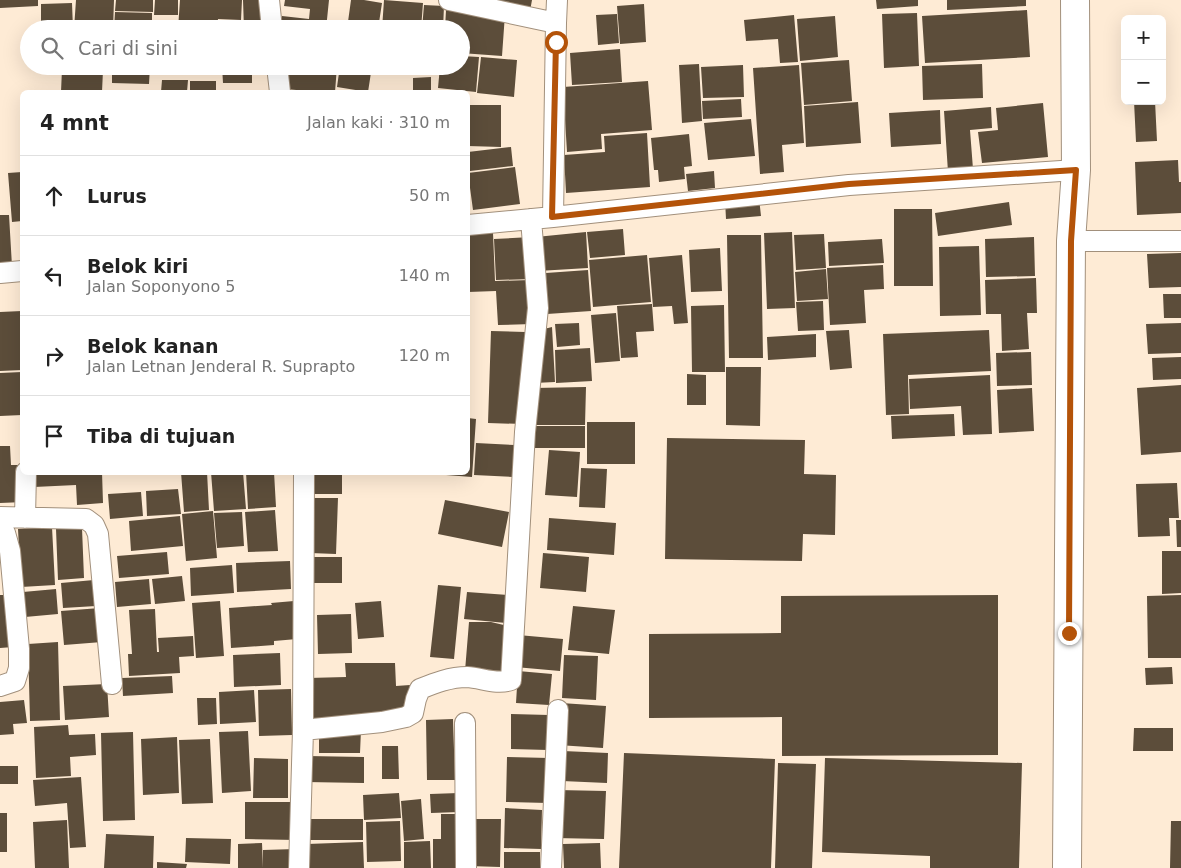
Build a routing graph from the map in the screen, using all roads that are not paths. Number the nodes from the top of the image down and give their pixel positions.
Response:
1 (269, 0) edge
2 (448, 0) edge
3 (557, 0) edge
4 (1075, 0) edge
5 (271, 20) edge
6 (556, 23) junction
7 (278, 75) edge
8 (280, 90) edge
9 (1076, 170) junction
10 (552, 217) junction
11 (531, 219) junction
12 (470, 225) edge
13 (1071, 241) junction
14 (1181, 241) edge
15 (20, 271) edge
16 (0, 274) edge
17 (26, 475) edge
18 (304, 475) edge
19 (0, 517) edge
20 (25, 518) junction
21 (0, 526) edge
22 (112, 684) dead end
23 (0, 686) edge
24 (558, 710) dead end
25 (465, 723) dead end
26 (303, 730) junction
27 (299, 868) edge
28 (466, 868) edge
29 (551, 868) edge
30 (1068, 868) edge

1 - 5 street
2 - 6 street
3 - 6 street
4 - 9 main road
6 - 10 street
7 - 8 street
9 - 10 street
9 - 13 main road
10 - 11 street
11 - 12 street
11 - 26 street
13 - 14 street
13 - 30 main road
15 - 16 street
17 - 20 street
18 - 26 street
19 - 20 street
20 - 22 street
21 - 23 street
24 - 29 street
25 - 28 street
26 - 27 street

